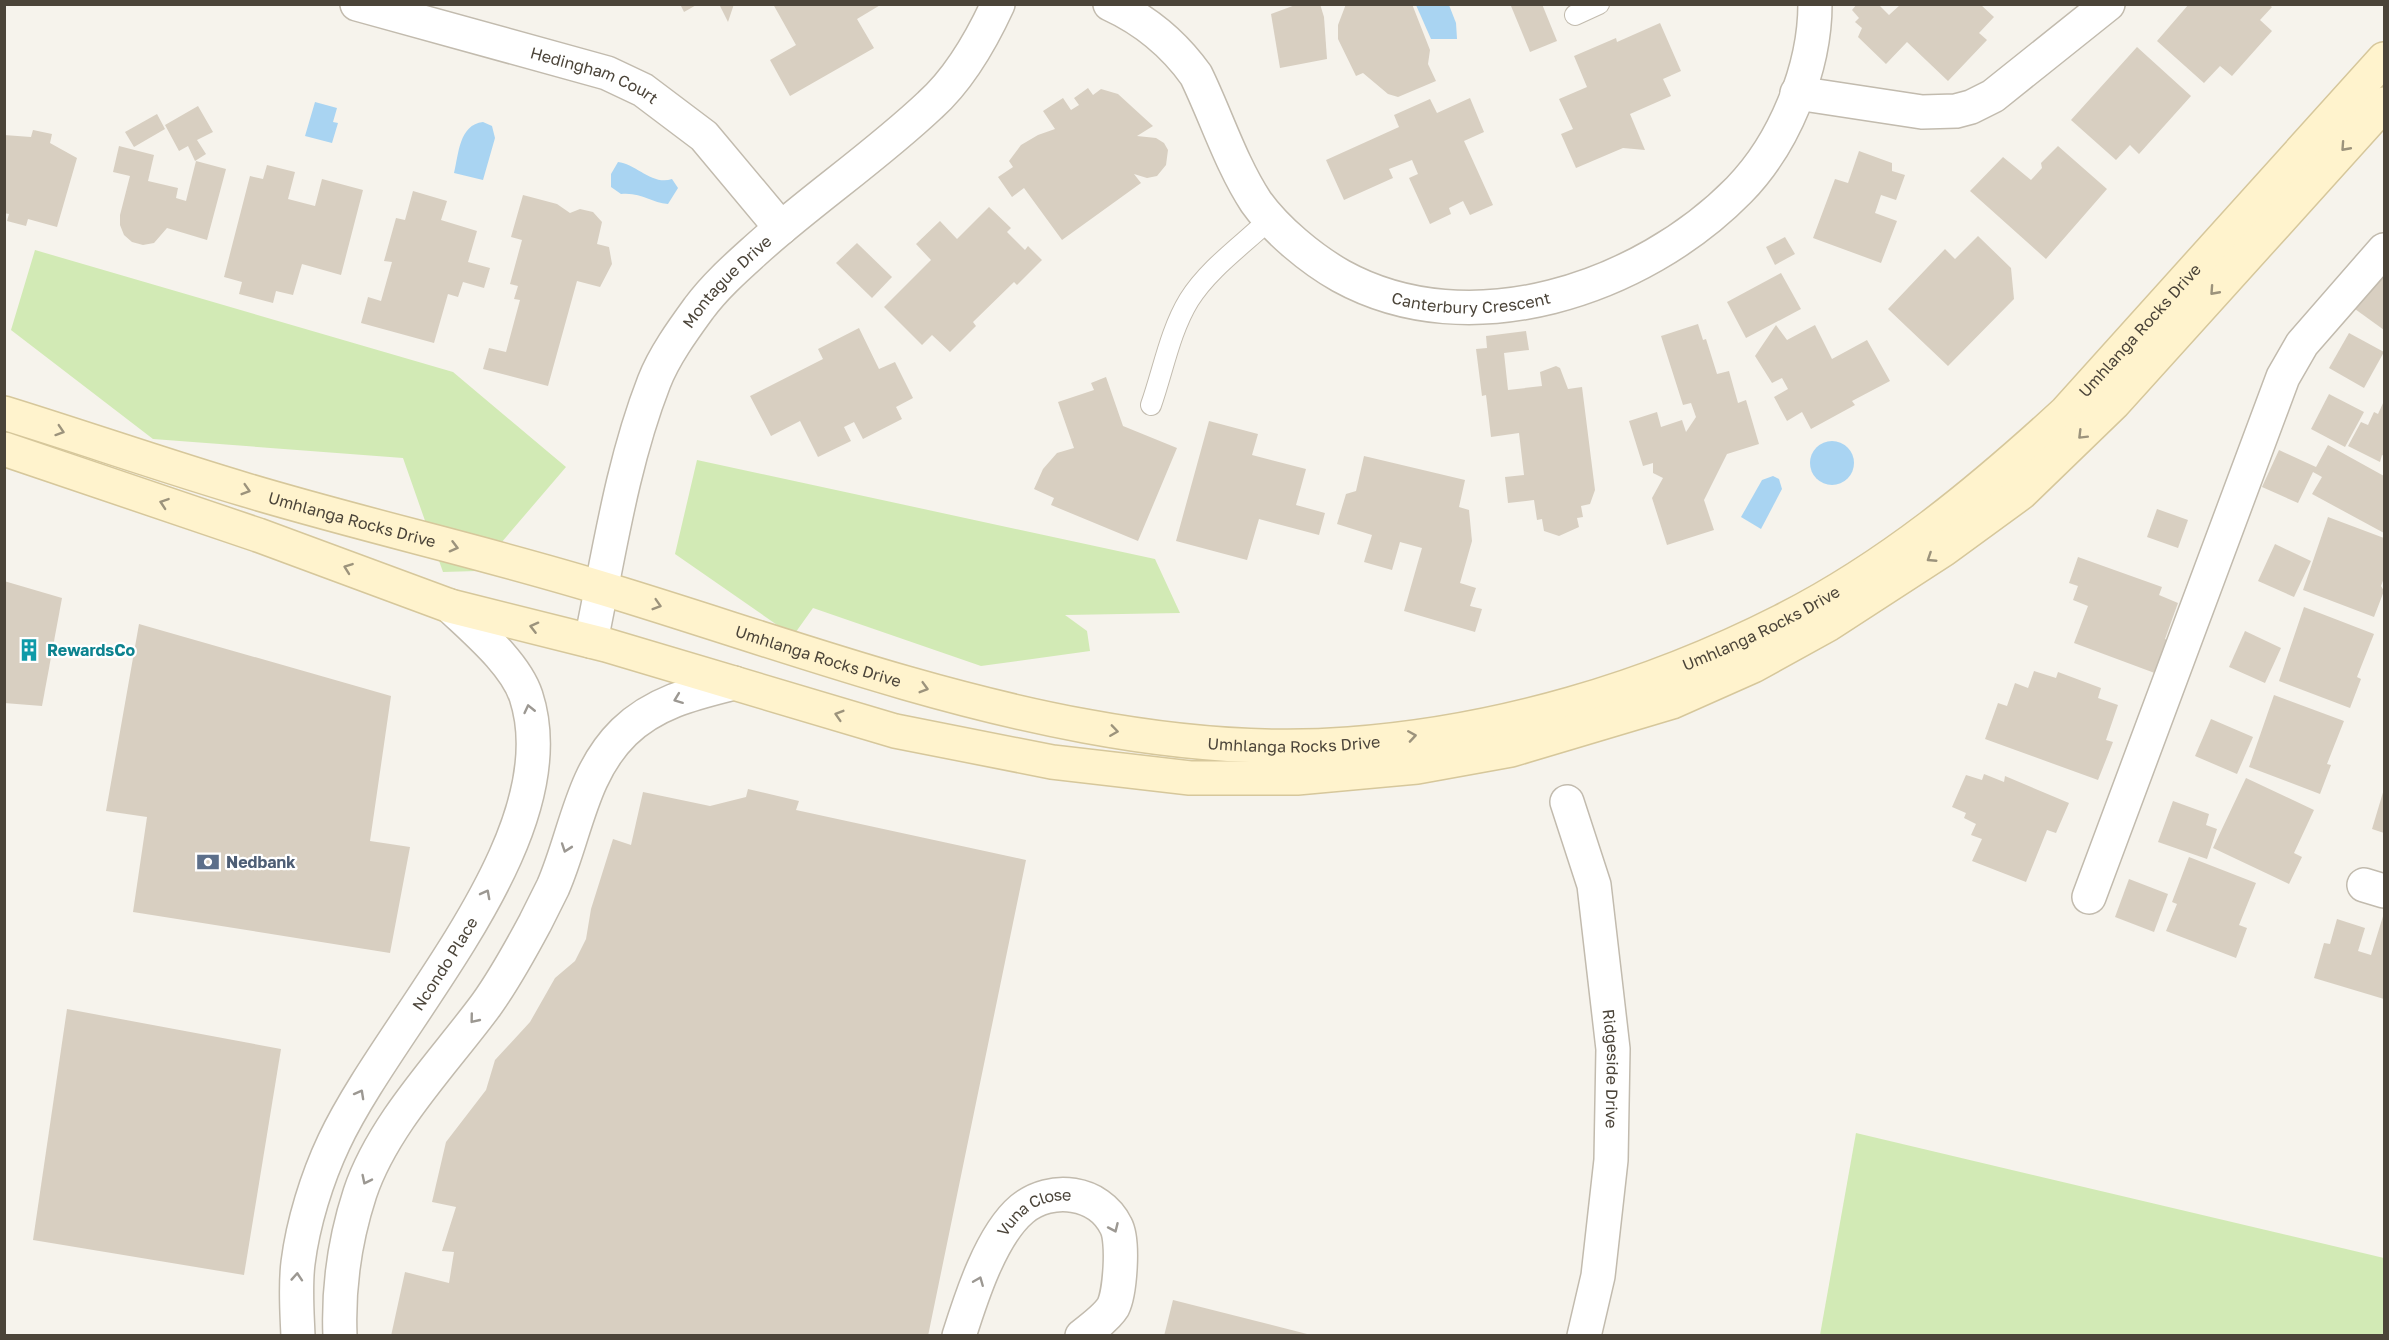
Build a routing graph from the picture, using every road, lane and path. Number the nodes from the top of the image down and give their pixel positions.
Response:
1 (357, 4) edge
2 (998, 4) edge
3 (1110, 4) edge
4 (1599, 4) edge
5 (1815, 4) edge
6 (2108, 4) edge
7 (1575, 15) dead end
8 (2385, 59) edge
9 (1797, 93) junction
10 (2385, 104) edge
11 (1271, 218) junction
12 (781, 228) junction
13 (2385, 250) edge
14 (1151, 405) dead end
15 (4, 413) edge
16 (4, 449) edge
17 (602, 588) junction
18 (450, 606) junction
19 (591, 641) junction
20 (734, 683) junction
21 (1567, 802) dead end
22 (2089, 897) dead end
23 (311, 1209) junction
24 (353, 1219) junction
25 (298, 1335) edge
26 (340, 1335) edge
27 (959, 1335) edge
28 (1082, 1335) edge
29 (1584, 1335) edge

1 - 12 street, Hedingham Court
2 - 12 street, Montague Drive
3 - 11 street, Canterbury Crescent
4 - 7 lane
5 - 9 street, Canterbury Crescent
6 - 9 street
17 -> 8 main road, Umhlanga Rocks Drive
9 - 11 street, Canterbury Crescent
10 -> 20 main road, Umhlanga Rocks Drive
11 - 14 lane
12 - 17 street, Montague Drive
13 - 22 street
15 -> 17 main road, Umhlanga Rocks Drive
18 -> 16 main road, Umhlanga Rocks Drive
17 - 19 street, Montague Drive
19 -> 18 main road, Umhlanga Rocks Drive
23 -> 18 street, Ncondo Place
19 - 20 main road, Umhlanga Rocks Drive
20 -> 24 street
21 - 29 street, Ridgeside Drive
23 - 24 street
25 -> 23 street, Ncondo Place
24 - 26 street
27 -> 28 street, Vuna Close

